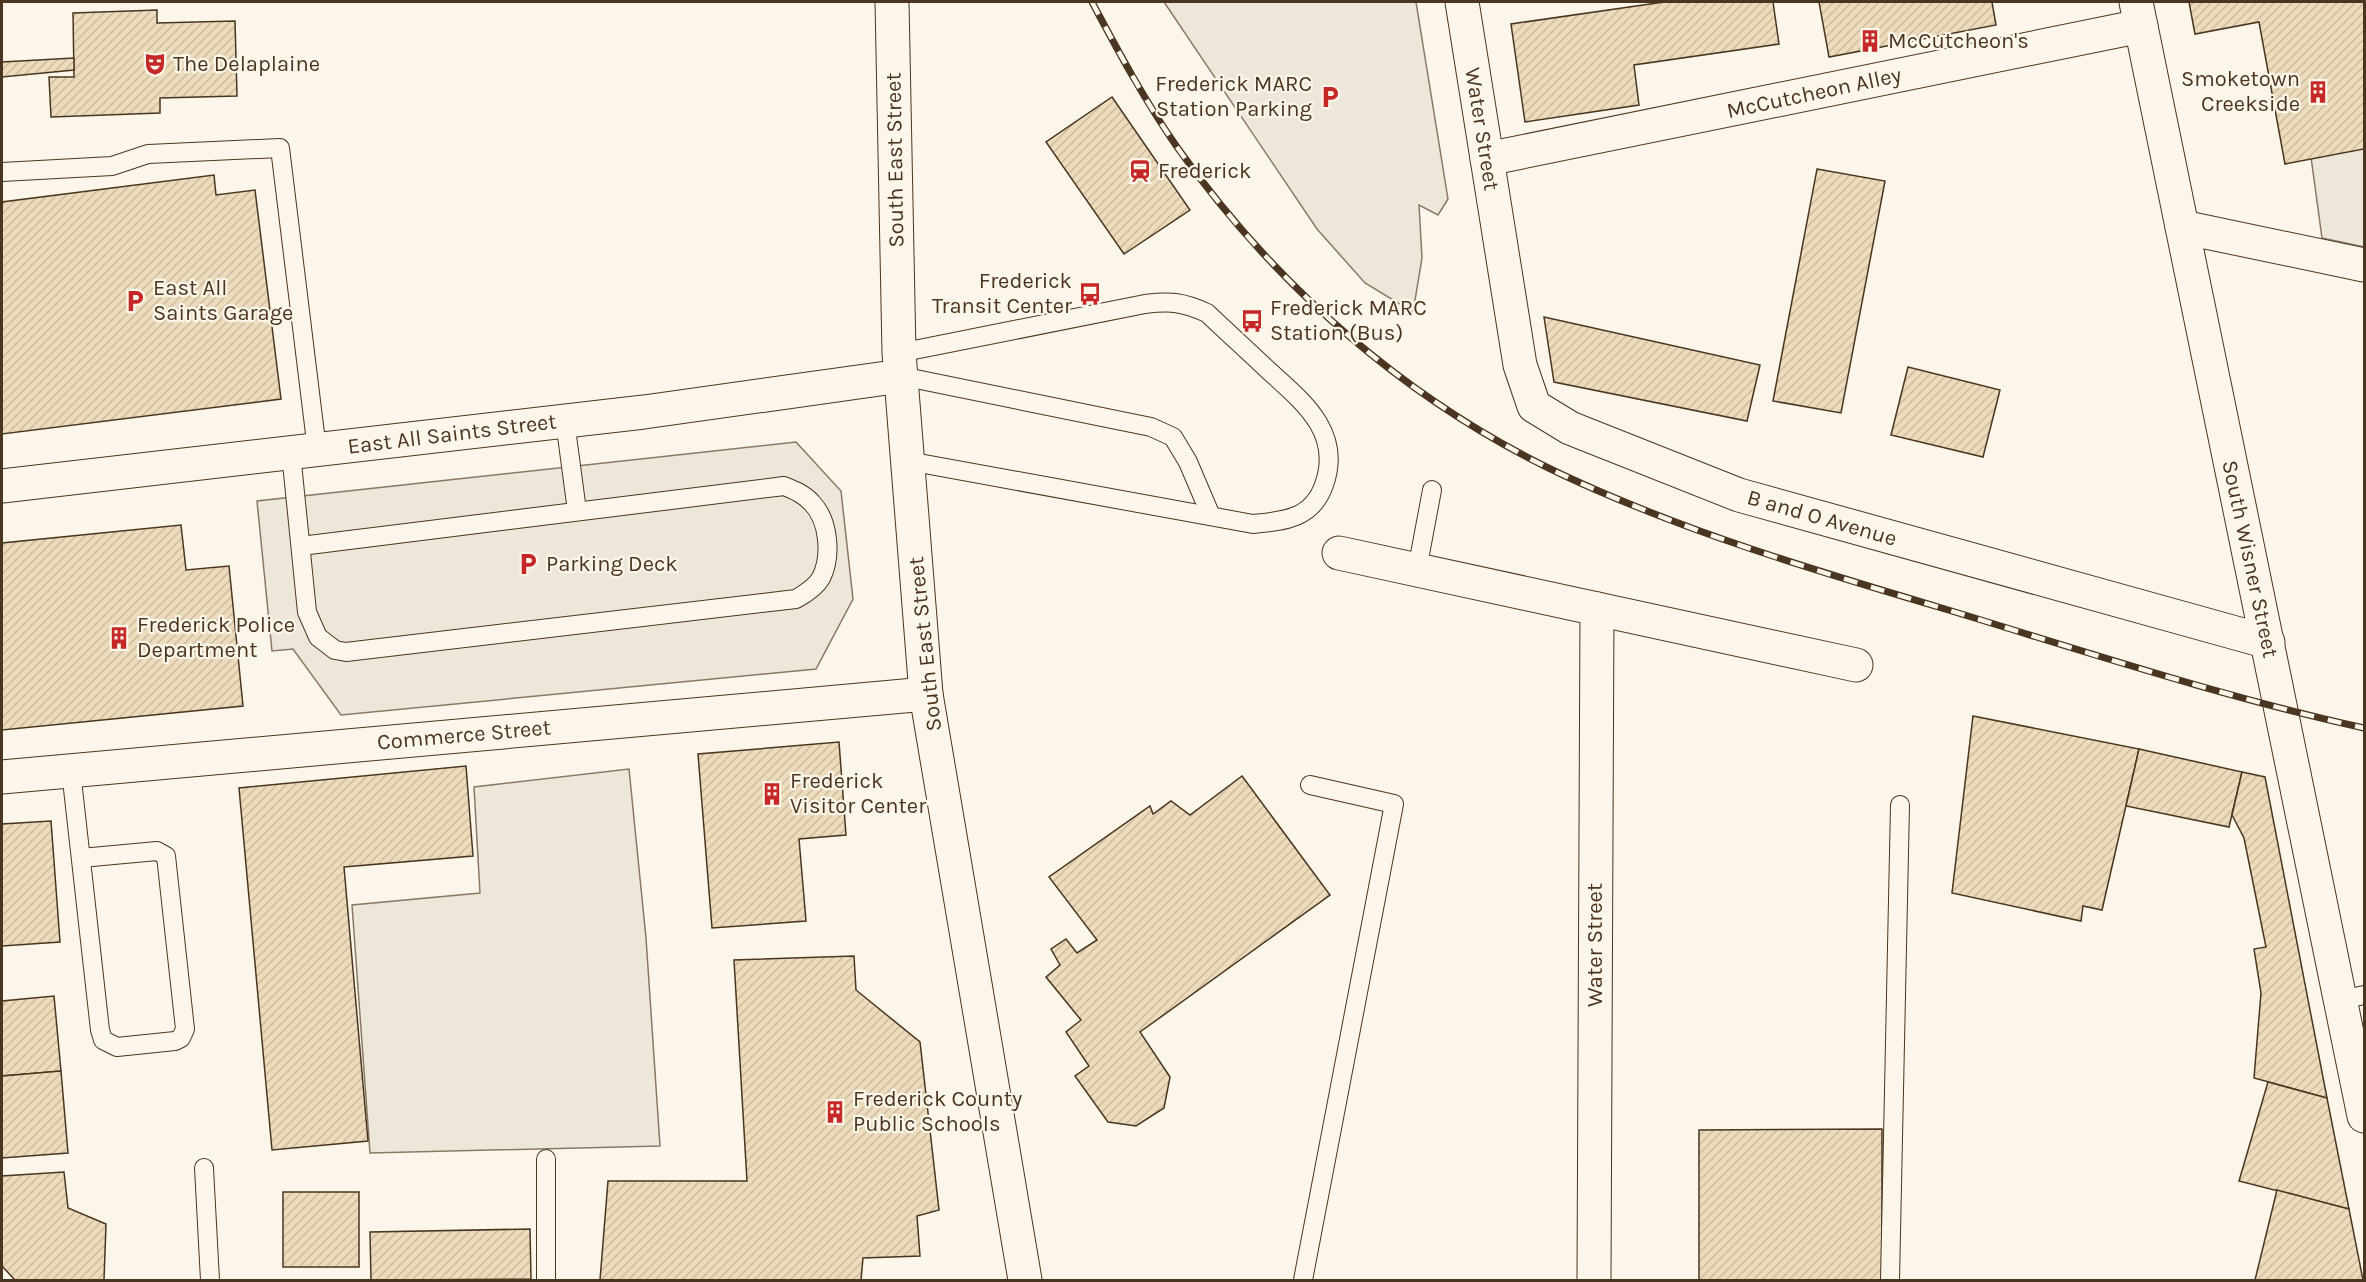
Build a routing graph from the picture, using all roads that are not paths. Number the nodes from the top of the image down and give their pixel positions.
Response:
1 (892, 2) edge
2 (1462, 2) edge
3 (2138, 14) edge
4 (1487, 159) junction
5 (2, 172) edge
6 (2182, 227) junction
7 (1502, 257) joint
8 (2364, 265) edge
9 (900, 364) junction
10 (565, 421) junction
11 (304, 452) junction
12 (908, 461) junction
13 (2, 486) edge
14 (1432, 490) dead end
15 (577, 511) junction
16 (1211, 516) junction
17 (301, 546) junction
18 (1339, 553) dead end
19 (1417, 570) junction
20 (1597, 609) junction
21 (2268, 642) junction
22 (1856, 664) dead end
23 (926, 694) junction
24 (71, 771) junction
25 (2, 777) edge
26 (1310, 785) dead end
27 (1900, 806) dead end
28 (81, 858) junction
29 (2353, 997) edge
30 (2364, 1116) edge
31 (546, 1159) dead end
32 (204, 1168) dead end
33 (210, 1281) edge
34 (546, 1281) edge
35 (1025, 1281) edge
36 (1303, 1281) edge
37 (1593, 1281) edge
38 (1890, 1281) edge

1 - 9 street, South East Street
2 - 4 street, Water Street
3 - 4 street, McCutcheon Alley
3 - 6 street, South Wisner Street
4 - 7 street, Water Street
5 - 11 lane
6 - 8 street
6 - 21 street, South Wisner Street
7 - 21 street, B and O Avenue
9 - 10 street, East All Saints Street
9 - 12 street, South East Street
9 - 16 lane
9 - 16 lane
10 - 11 street, East All Saints Street
10 - 15 lane
11 - 13 street, East All Saints Street
11 - 17 lane
12 - 16 lane
12 - 23 street, South East Street
14 - 19 lane
15 - 17 lane
15 - 17 lane
18 - 19 street
19 - 20 street
20 - 22 street
20 - 37 street, Water Street
21 - 29 street, South Wisner Street
23 - 24 street, Commerce Street
23 - 35 street, South East Street
24 - 25 street, Commerce Street
24 - 28 lane
26 - 36 lane
27 - 38 lane
28 - 28 lane
29 - 30 street, South Wisner Street
31 - 34 lane
32 - 33 lane

